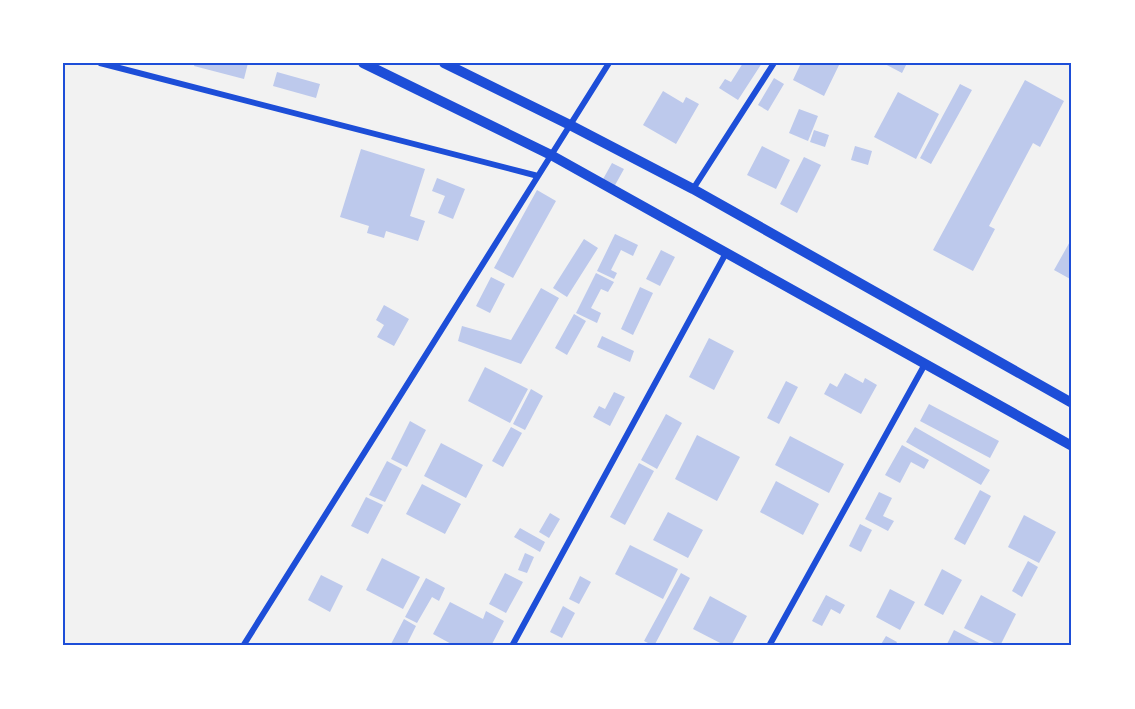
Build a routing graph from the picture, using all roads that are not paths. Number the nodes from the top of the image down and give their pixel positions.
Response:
1 (100, 63) edge
2 (363, 63) edge
3 (444, 63) edge
4 (609, 63) edge
5 (774, 63) edge
6 (570, 125) junction
7 (551, 155) junction
8 (538, 176) junction
9 (693, 189) junction
10 (726, 253) junction
11 (925, 364) junction
12 (1072, 403) edge
13 (1072, 446) edge
14 (243, 646) edge
15 (512, 646) edge
16 (769, 646) edge

1 - 8 street
2 - 7 street
3 - 6 street
4 - 6 street
5 - 9 street
6 - 7 street
6 - 9 street
7 - 8 street
7 - 10 street
8 - 14 street
9 - 12 street
10 - 11 street
10 - 15 street
11 - 13 street
11 - 16 street

